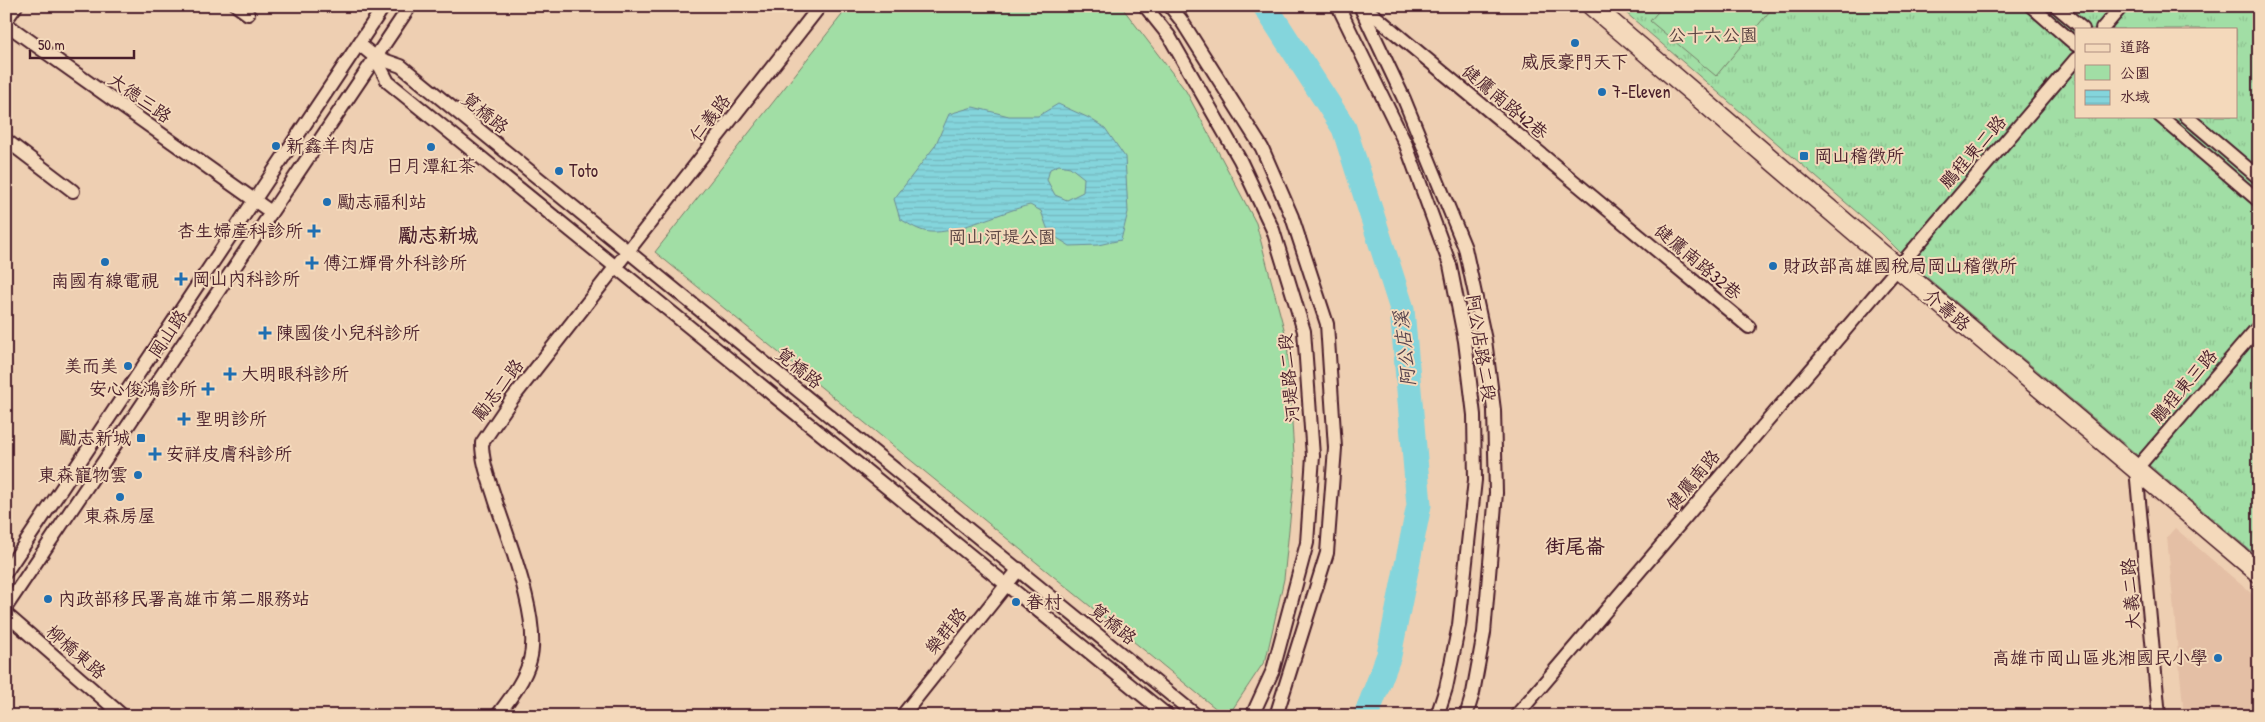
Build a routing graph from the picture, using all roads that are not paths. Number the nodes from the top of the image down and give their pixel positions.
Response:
1 (16, 6) edge
2 (237, 6) edge
3 (384, 6) edge
4 (410, 6) edge
5 (820, 6) edge
6 (1145, 6) edge
7 (1170, 6) edge
8 (1338, 6) edge
9 (1362, 6) edge
10 (1592, 6) edge
11 (2031, 6) edge
12 (2056, 6) edge
13 (2122, 6) edge
14 (248, 14) dead end
15 (6, 22) edge
16 (2082, 28) edge
17 (2103, 28) edge
18 (2075, 43) edge
19 (359, 44) junction
20 (375, 57) junction
21 (2075, 60) edge
22 (2162, 118) edge
23 (2188, 118) edge
24 (481, 132) junction
25 (6, 140) edge
26 (468, 148) junction
27 (2259, 178) edge
28 (73, 191) dead end
29 (254, 201) junction
30 (2259, 201) edge
31 (271, 212) junction
32 (1626, 225) joint
33 (628, 252) junction
34 (1897, 267) junction
35 (616, 268) junction
36 (2259, 326) edge
37 (1749, 327) dead end
38 (771, 368) junction
39 (759, 384) junction
40 (2136, 470) junction
41 (1475, 480) junction
42 (1496, 493) junction
43 (1019, 569) junction
44 (6, 572) edge
45 (2259, 573) edge
46 (1007, 584) junction
47 (6, 607) edge
48 (6, 614) edge
49 (123, 716) edge
50 (497, 716) edge
51 (902, 716) edge
52 (1168, 716) edge
53 (1197, 716) edge
54 (1252, 716) edge
55 (1276, 716) edge
56 (1437, 716) edge
57 (1466, 716) edge
58 (1516, 716) edge
59 (2159, 716) edge

1 - 15 street
2 - 14 street
3 - 19 street, 岡山路
4 - 20 street, 岡山路
5 - 33 street, 仁義路
6 - 54 street, 河堤路二段
7 - 55 street
8 - 41 street, 阿公店路二段
9 - 32 street, 健鷹南路42巷
9 - 42 street, 阿公店路二段
10 - 34 main road, 介壽路
11 - 18 street
12 - 16 street
13 - 17 street
15 - 29 street, 大德三路
19 - 20 street, 筧橋路
19 - 29 street, 岡山路
20 - 24 street, 筧橋路
20 - 26 street, 筧橋路
20 - 31 street, 岡山路
21 - 34 street, 鵬程東二路
22 - 30 street
23 - 27 street
24 - 26 street
24 - 33 street, 筧橋路
25 - 28 street
26 - 35 street, 筧橋路
29 - 31 street, 大德三路
29 - 44 street, 岡山路
31 - 47 street, 岡山路
32 - 37 street, 健鷹南路32巷
33 - 35 street, 勵志二路
33 - 38 street, 筧橋路
34 - 40 main road, 介壽路
34 - 58 street, 健鷹南路
35 - 39 street, 筧橋路
35 - 50 street, 勵志二路
36 - 40 street, 鵬程東三路
38 - 39 street
38 - 43 street, 筧橋路
39 - 46 street, 筧橋路
40 - 45 main road, 介壽路
40 - 59 street, 大義二路
41 - 42 street
41 - 56 street, 阿公店路二段
42 - 57 street, 阿公店路二段
43 - 46 street, 樂群路
43 - 53 street, 筧橋路
46 - 51 street, 樂群路
46 - 52 street, 筧橋路
48 - 49 street, 柳橋東路

